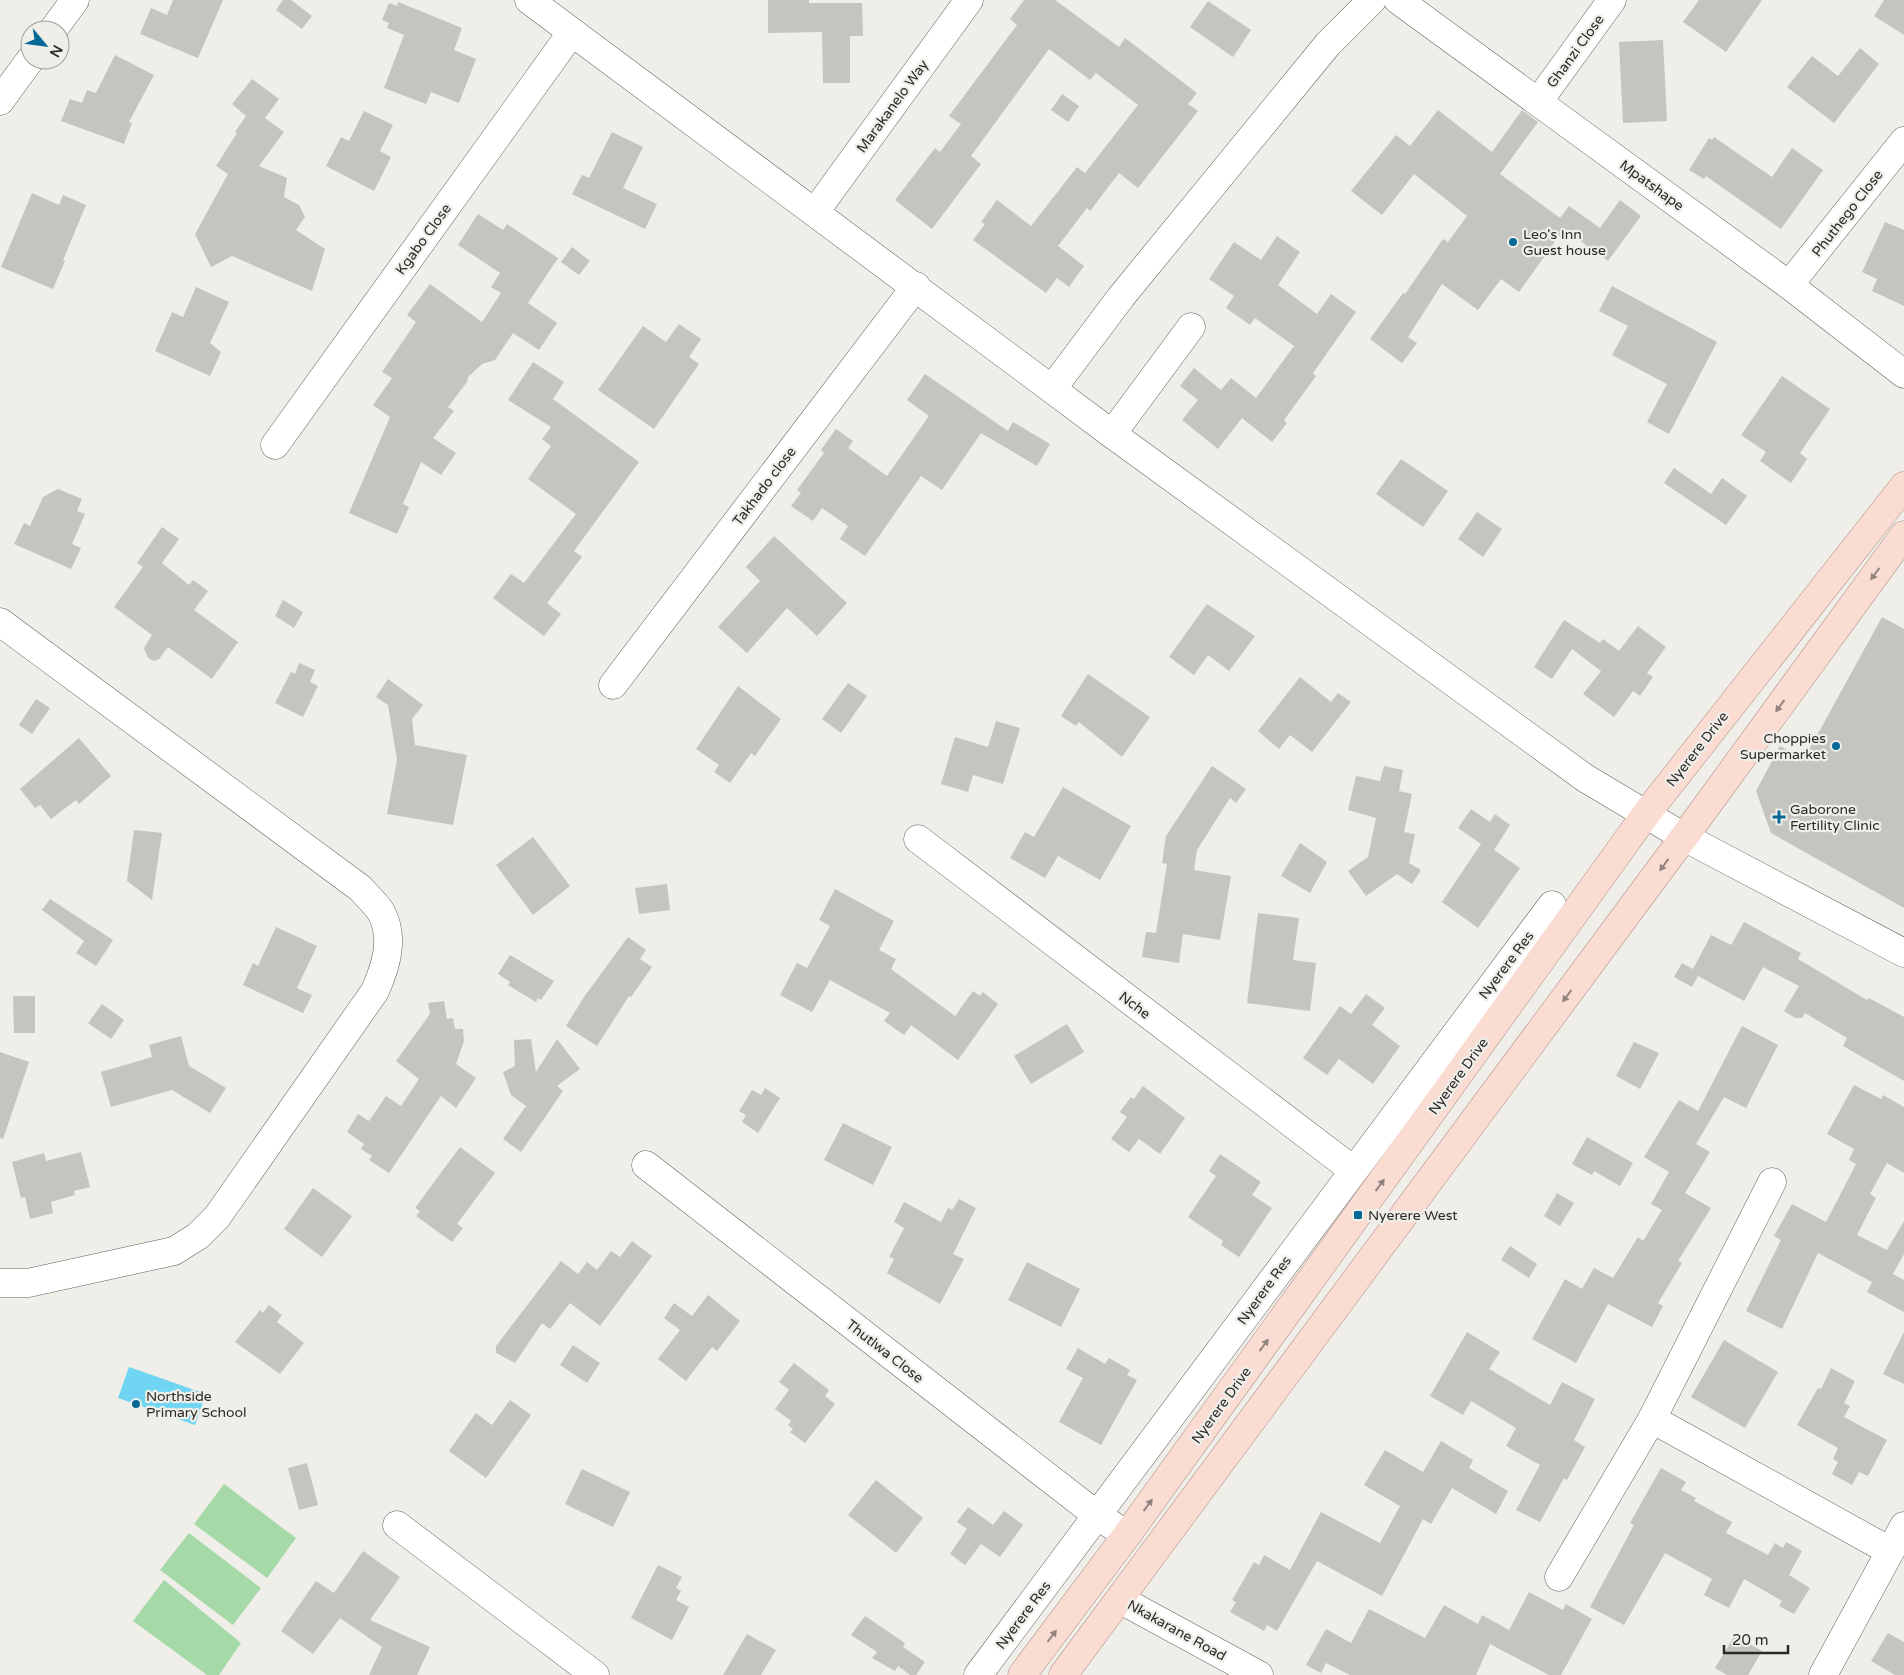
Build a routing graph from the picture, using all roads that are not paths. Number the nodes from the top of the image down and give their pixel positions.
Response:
1 (75, 0) edge
2 (529, 0) edge
3 (970, 0) edge
4 (1372, 0) edge
5 (1398, 0) edge
6 (1612, 0) edge
7 (60, 20) edge
8 (572, 32) junction
9 (23, 70) edge
10 (0, 101) edge
11 (1538, 102) junction
12 (1904, 141) edge
13 (815, 212) junction
14 (1790, 285) junction
15 (916, 286) junction
16 (1191, 327) dead end
17 (1904, 374) edge
18 (1052, 388) junction
19 (1112, 434) junction
20 (275, 445) dead end
21 (1904, 486) edge
22 (1904, 535) edge
23 (0, 622) edge
24 (613, 685) dead end
25 (1646, 814) junction
26 (1684, 837) junction
27 (918, 839) dead end
28 (1552, 905) dead end
29 (1904, 953) edge
30 (646, 1166) dead end
31 (1353, 1170) junction
32 (1772, 1182) dead end
33 (0, 1283) edge
34 (1652, 1419) junction
35 (1098, 1516) junction
36 (397, 1524) dead end
37 (1904, 1526) edge
38 (1127, 1535) junction
39 (1890, 1551) junction
40 (1559, 1577) dead end
41 (1121, 1600) junction
42 (595, 1675) edge
43 (978, 1675) edge
44 (1022, 1675) edge
45 (1063, 1675) edge
46 (1259, 1675) edge
47 (1822, 1675) edge

1 - 7 street
2 - 8 street
3 - 13 street, Marakanelo Way
4 - 18 street
5 - 11 street, Mpatshape
6 - 11 street, Ghanzi Close
8 - 13 street
8 - 20 street, Kgabo Close
9 - 10 street
11 - 14 street, Mpatshape
12 - 14 street, Phuthego Close
13 - 15 street
14 - 17 street, Mpatshape
15 - 18 street
15 - 24 street, Takhado close
16 - 19 street
18 - 19 street
19 - 25 street
21 - 25 main road, Nyerere Drive
22 -> 26 main road
23 - 33 street
25 - 26 street
38 -> 25 main road, Nyerere Drive
26 - 29 street
26 -> 41 main road
27 - 31 street, Nche
28 - 31 street, Nyerere Res
30 - 35 street, Thutlwa Close
31 - 35 street, Nyerere Res
32 - 34 street
34 - 39 street
34 - 40 street
35 - 38 street, Thutlwa Close
35 - 43 street, Nyerere Res
36 - 42 street
37 - 39 street
44 -> 38 main road, Nyerere Drive
39 - 47 street
41 - 45 main road
41 - 46 street, Nkakarane Road

